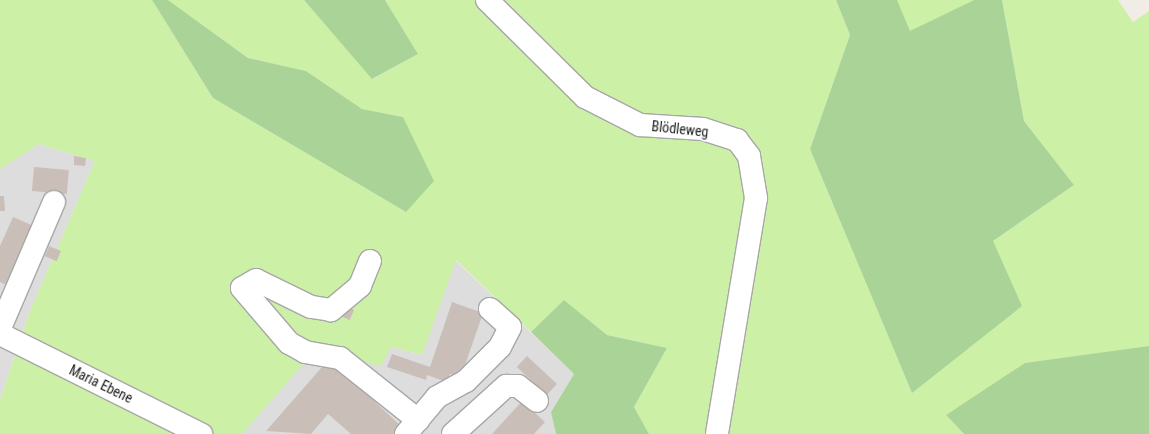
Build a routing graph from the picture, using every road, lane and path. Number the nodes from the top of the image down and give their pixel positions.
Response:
1 (487, 0) edge
2 (54, 202) dead end
3 (370, 261) dead end
4 (490, 309) dead end
5 (0, 328) edge
6 (0, 334) edge
7 (537, 400) dead end
8 (412, 427) edge
9 (202, 434) edge
10 (453, 434) edge
11 (717, 434) edge

1 - 11 street, Blödleweg
2 - 5 street
3 - 8 street
4 - 8 street
6 - 9 street, Maria Ebene
7 - 10 street

